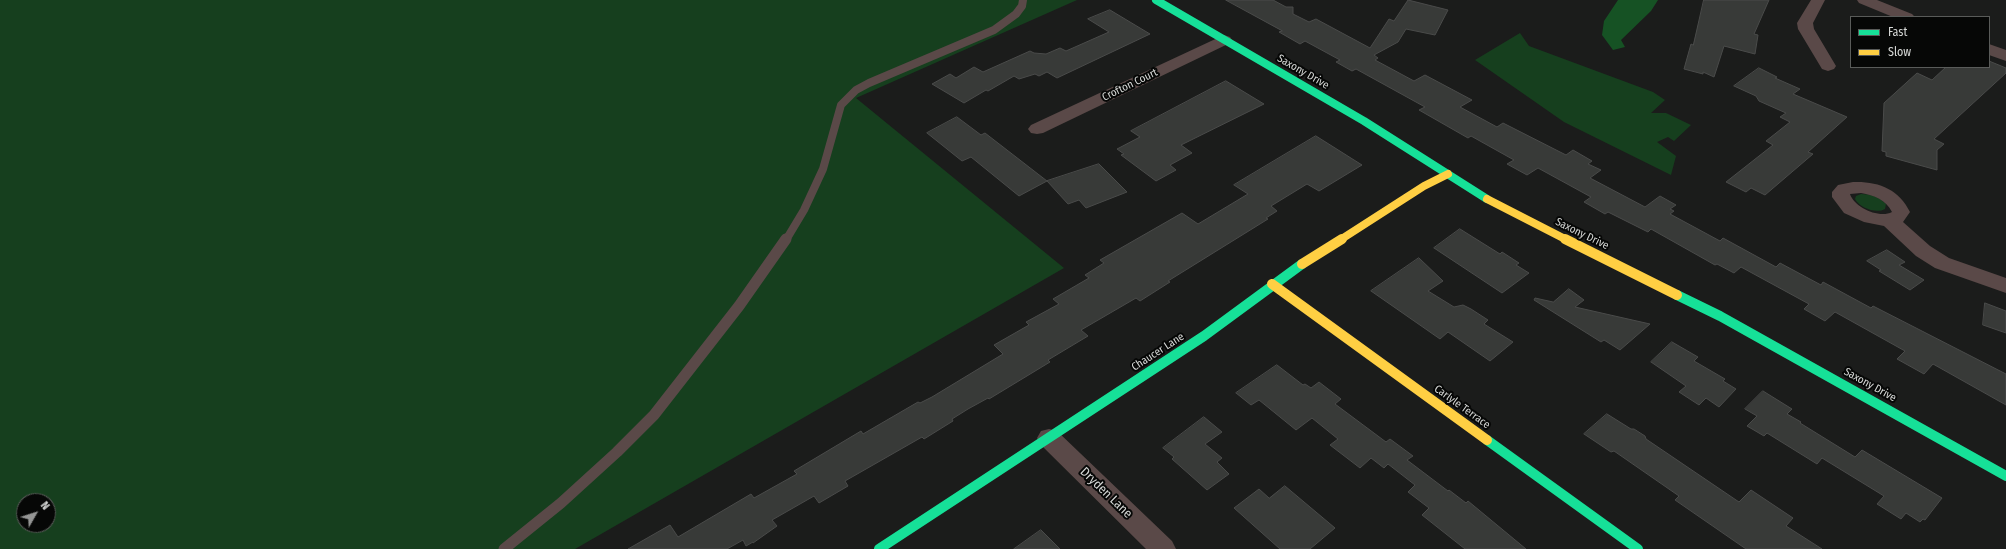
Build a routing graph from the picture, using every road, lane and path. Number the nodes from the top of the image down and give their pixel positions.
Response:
1 (1023, 0) edge
2 (1156, 0) edge
3 (1818, 0) edge
4 (1864, 0) edge
5 (1904, 16) edge
6 (1224, 40) junction
7 (1990, 49) edge
8 (2006, 56) edge
9 (1828, 66) dead end
10 (1037, 130) dead end
11 (1448, 174) junction
12 (1890, 221) dead end
13 (1272, 284) junction
14 (2006, 286) edge
15 (1049, 438) junction
16 (2006, 476) edge
17 (504, 549) edge
18 (879, 549) edge
19 (1163, 549) edge
20 (1638, 549) edge

1 - 17 lane
2 - 6 street, Saxony Drive
3 - 9 street
4 - 5 street
6 - 10 street, Crofton Court
6 - 11 street, Saxony Drive
7 - 8 street
11 - 13 street, Chaucer Lane
11 - 16 street, Saxony Drive
12 - 14 street
13 - 15 street, Chaucer Lane
13 - 20 street, Carlyle Terrace
15 - 18 street, Chaucer Lane
15 - 19 street, Dryden Lane

